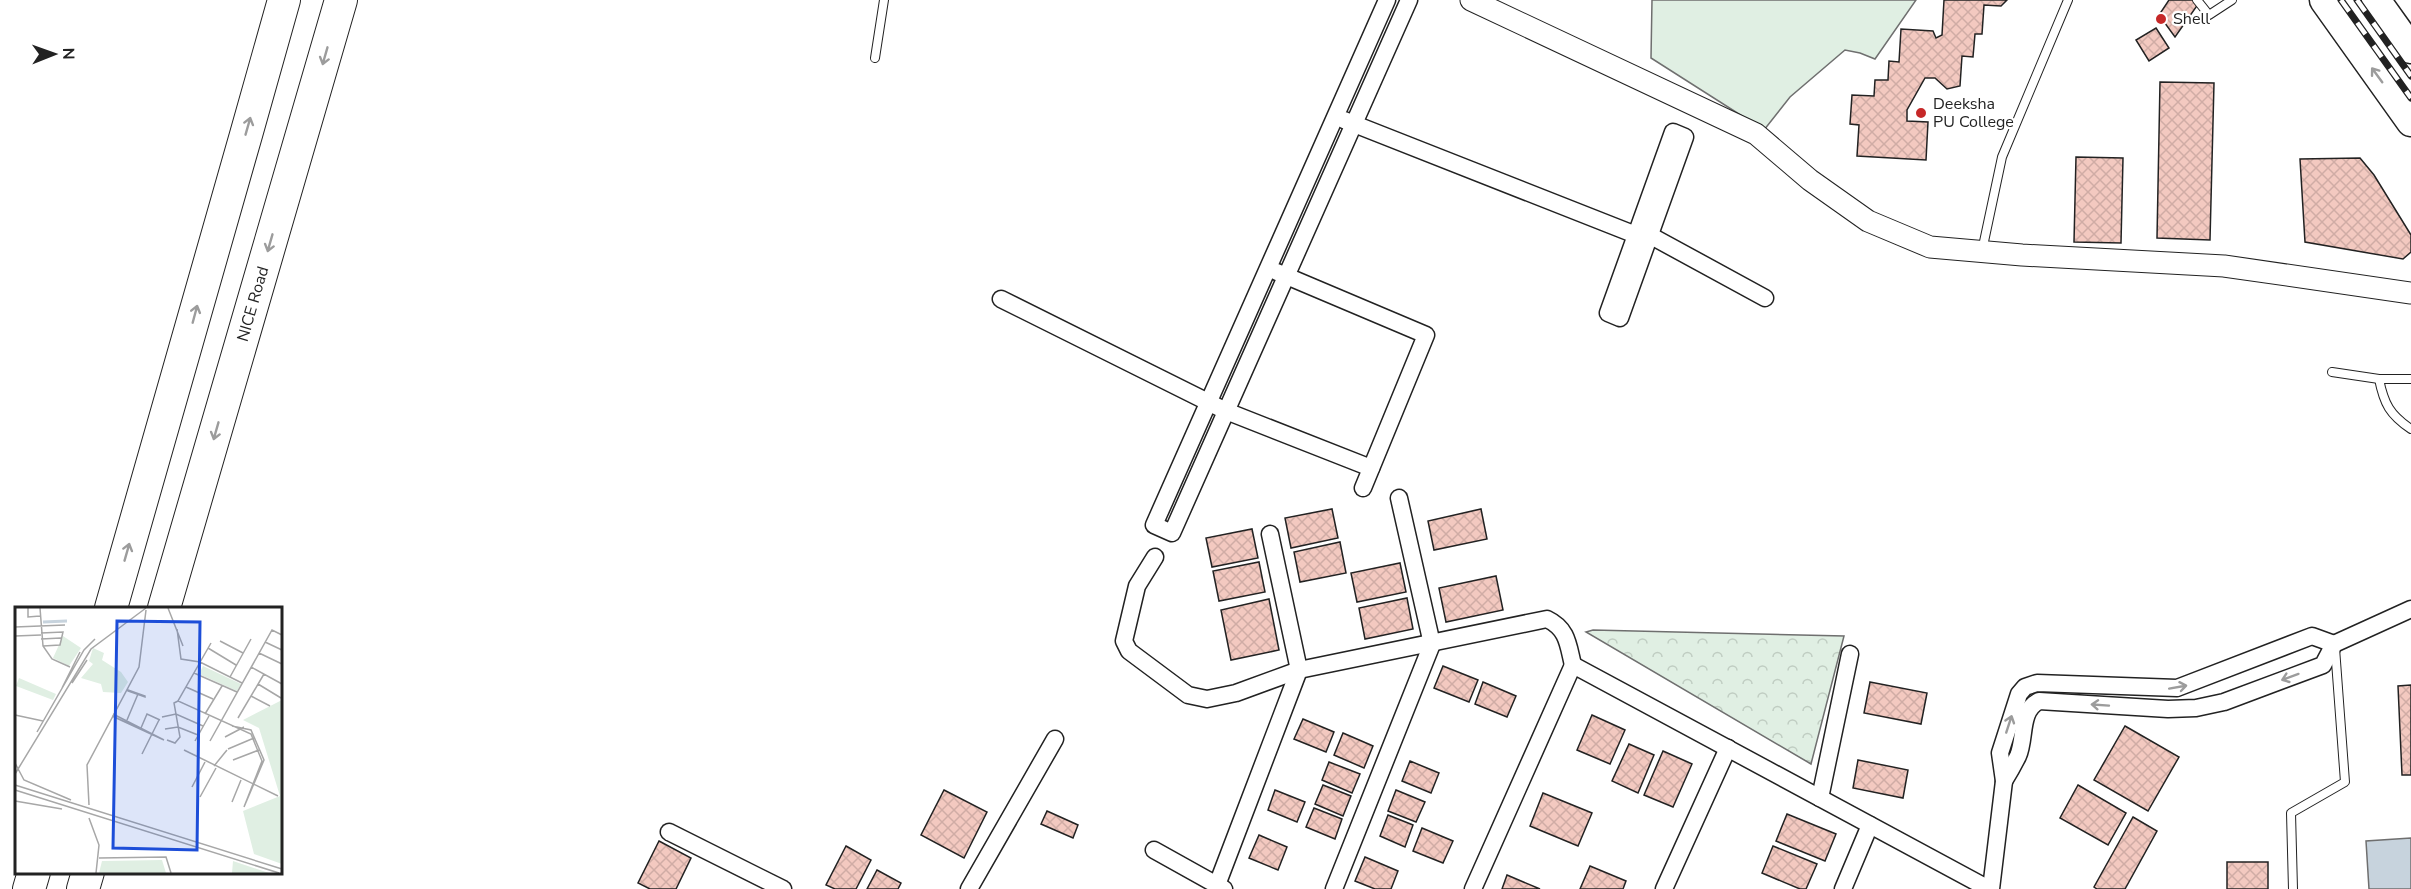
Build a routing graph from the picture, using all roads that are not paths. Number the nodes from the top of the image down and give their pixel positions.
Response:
1 (284, 0) edge
2 (341, 0) edge
3 (884, 0) edge
4 (1387, 0) edge
5 (1409, 0) edge
6 (1471, 0) edge
7 (2068, 0) edge
8 (2197, 0) edge
9 (2232, 0) edge
10 (2324, 0) edge
11 (2376, 0) edge
12 (2411, 49) edge
13 (875, 58) dead end
14 (1335, 117) junction
15 (2411, 122) edge
16 (1353, 124) junction
17 (1641, 233) junction
18 (1982, 251) junction
19 (1268, 268) junction
20 (1286, 276) junction
21 (2411, 293) edge
22 (1765, 297) dead end
23 (1001, 298) dead end
24 (2332, 372) dead end
25 (2379, 379) junction
26 (2411, 379) edge
27 (1209, 402) junction
28 (1226, 411) junction
29 (2411, 429) edge
30 (1371, 468) junction
31 (1363, 488) dead end
32 (1399, 498) dead end
33 (1270, 534) dead end
34 (1155, 557) dead end
35 (112, 607) edge
36 (165, 607) edge
37 (2411, 609) edge
38 (1432, 644) junction
39 (2334, 644) junction
40 (1850, 654) dead end
41 (1573, 665) junction
42 (1299, 670) junction
43 (1055, 739) dead end
44 (1728, 748) junction
45 (2004, 781) junction
46 (1820, 798) junction
47 (1870, 825) junction
48 (669, 832) dead end
49 (1154, 850) dead end
50 (34, 874) edge
51 (88, 874) edge
52 (1220, 887) edge
53 (29, 889) edge
54 (83, 889) edge
55 (783, 889) edge
56 (969, 889) edge
57 (1334, 889) edge
58 (1473, 889) edge
59 (1664, 889) edge
60 (1843, 889) edge
61 (1990, 889) edge
62 (2293, 889) edge

35 -> 1 highway
2 -> 36 highway, NICE Road
3 - 13 lane
4 - 14 street
5 - 16 street
6 - 18 street
7 - 18 lane
8 - 9 lane
15 -> 10 highway
11 - 12 highway
14 - 16 street
14 - 19 street
16 - 17 street
16 - 20 street
17 - 17 street
17 - 22 street
18 - 21 street
19 - 20 street
19 - 27 street
20 - 28 street
20 - 30 street
23 - 27 street
24 - 25 lane
25 - 26 lane
25 - 29 lane
27 - 28 street
27 - 28 street
28 - 30 street
30 - 31 street
32 - 38 street
33 - 42 street
34 - 42 street
37 - 39 street
38 - 41 street
38 - 42 street
38 - 57 street
39 -> 45 street
45 -> 39 street
39 - 62 lane
40 - 46 street
41 - 44 street
41 - 58 street
42 - 52 street
43 - 56 street
44 - 46 street
44 - 59 street
45 - 61 street
46 - 47 street
47 - 60 street
47 - 61 street
48 - 55 street
49 - 52 street
50 - 53 highway
51 - 54 highway

